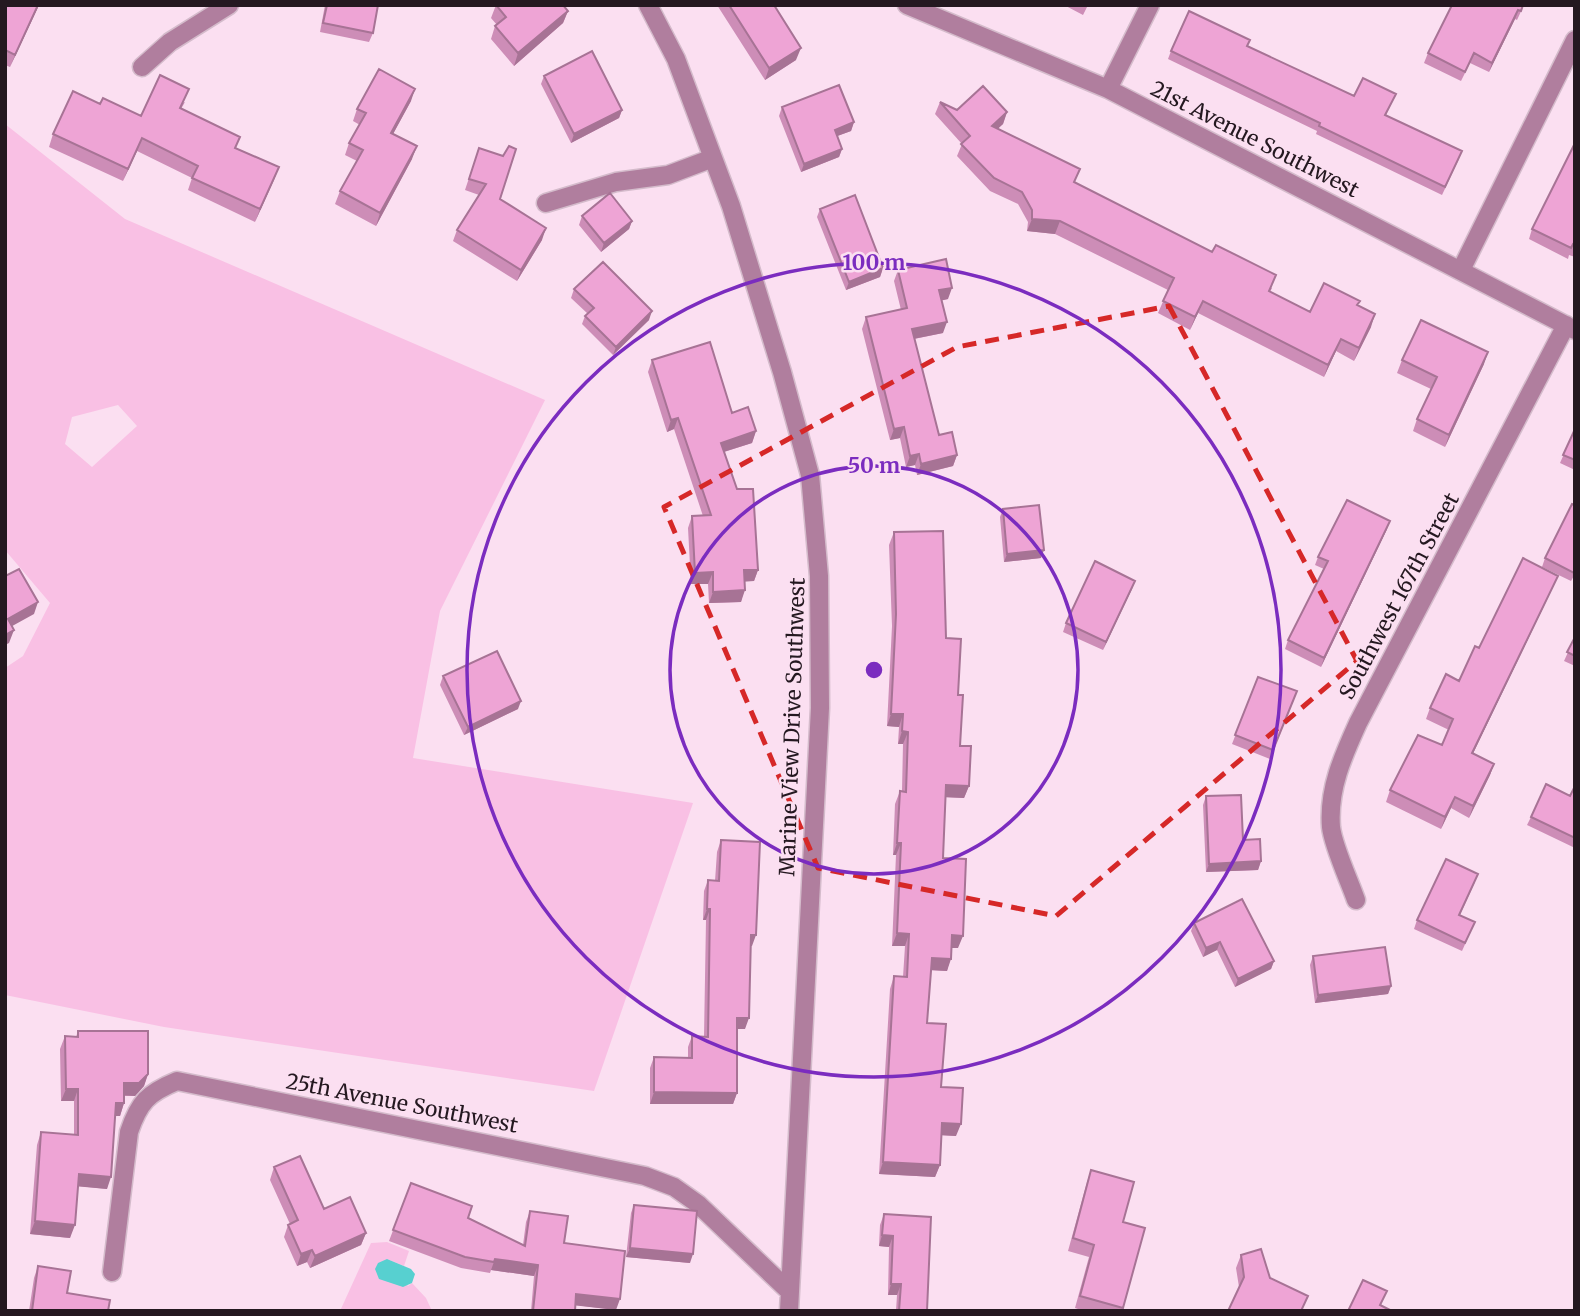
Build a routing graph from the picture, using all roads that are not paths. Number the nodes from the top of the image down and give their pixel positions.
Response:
1 (229, 5) edge
2 (648, 5) edge
3 (907, 5) edge
4 (1150, 5) edge
5 (1575, 40) edge
6 (142, 67) dead end
7 (1108, 89) junction
8 (713, 158) junction
9 (546, 203) dead end
10 (1461, 270) junction
11 (1571, 328) edge
12 (1356, 900) dead end
13 (112, 1272) dead end
14 (789, 1291) junction
15 (789, 1311) edge

1 - 6 street
2 - 8 street, Marine View Drive Southwest
3 - 7 street, 21st Avenue Southwest
4 - 7 street
5 - 10 street
7 - 10 street, 21st Avenue Southwest
8 - 9 street
8 - 14 street, Marine View Drive Southwest
10 - 11 street, 21st Avenue Southwest
11 - 12 street, Southwest 167th Street
13 - 14 street, 25th Avenue Southwest
14 - 15 street, Marine View Drive Southwest

